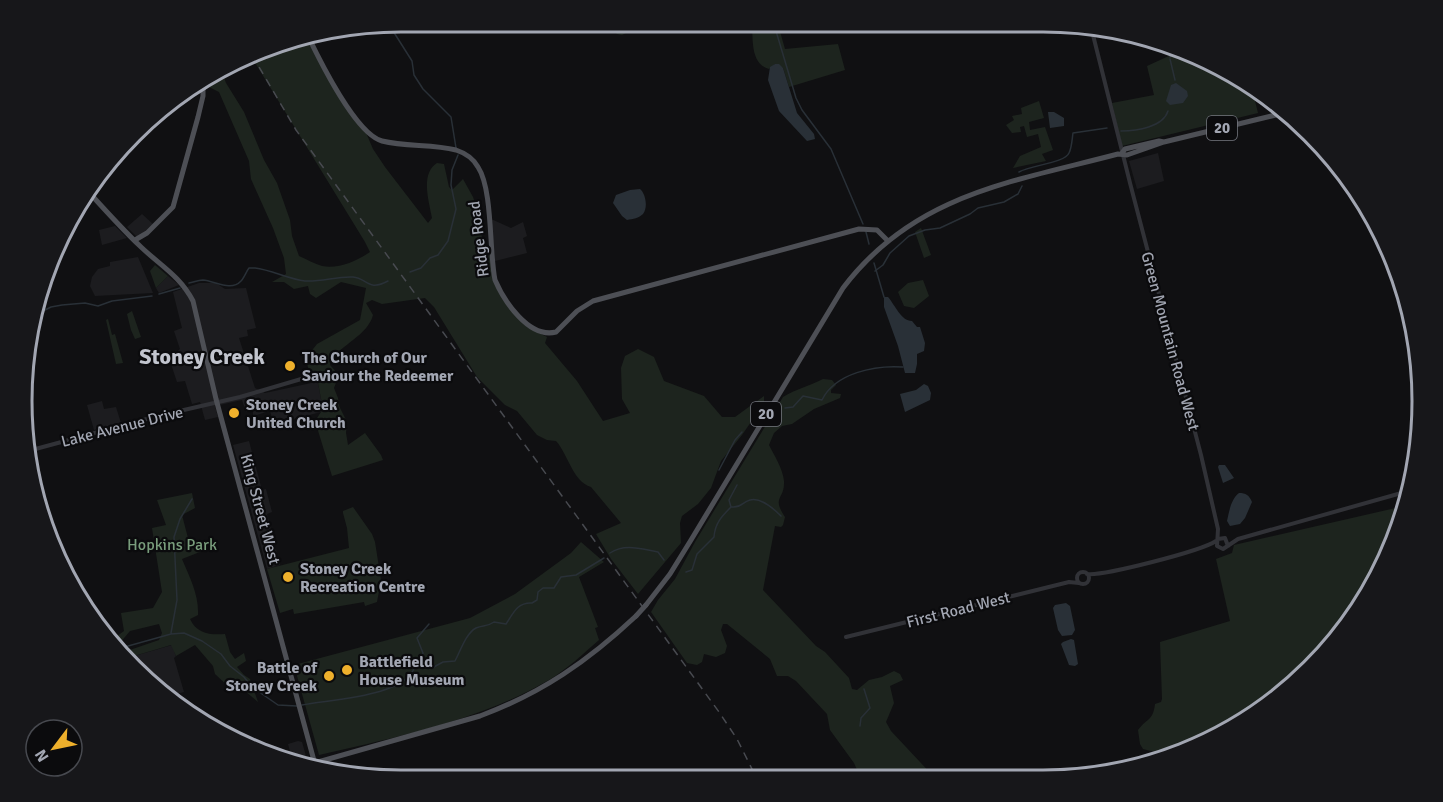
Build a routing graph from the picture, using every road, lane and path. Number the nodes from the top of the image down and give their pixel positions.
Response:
1 (1093, 36) edge
2 (311, 43) edge
3 (202, 90) edge
4 (1276, 115) edge
5 (1122, 153) junction
6 (93, 197) edge
7 (135, 240) junction
8 (887, 240) junction
9 (308, 377) dead end
10 (217, 402) junction
11 (35, 449) edge
12 (1400, 493) edge
13 (1218, 529) junction
14 (1225, 538) junction
15 (1238, 539) junction
16 (1217, 540) junction
17 (1227, 546) junction
18 (1206, 547) junction
19 (1218, 548) junction
20 (1087, 574) junction
21 (1098, 574) junction
22 (1077, 577) junction
23 (1089, 580) junction
24 (1069, 582) junction
25 (1079, 583) junction
26 (846, 637) dead end
27 (313, 760) edge
28 (327, 762) edge

1 - 5 street, Green Mountain Road West
2 - 8 main road, Ridge Road
3 - 7 main road
4 - 5 main road, 20
5 - 8 main road, 20
5 - 13 street, Green Mountain Road West
6 - 7 main road, King Street West
7 - 10 main road, King Street West
8 - 28 main road, 20, bridge
9 - 10 street, Lake Avenue Drive
10 - 11 street, Lake Avenue Drive
10 - 27 main road, King Street West
12 - 15 street
13 - 14 street, Green Mountain Road West
13 - 16 street, Green Mountain Road West
14 - 15 street
14 - 16 street
14 - 17 street
15 - 17 street
16 - 18 street, First Road West
16 - 19 street
17 - 19 street
18 - 19 street, First Road West
18 - 21 street, First Road West
20 - 21 street, First Road West
20 - 22 street, First Road West
20 - 23 street
21 - 23 street, First Road West
22 - 24 street, First Road West
22 - 25 street
23 - 25 street, First Road West
24 - 25 street, First Road West
24 - 26 street, First Road West

